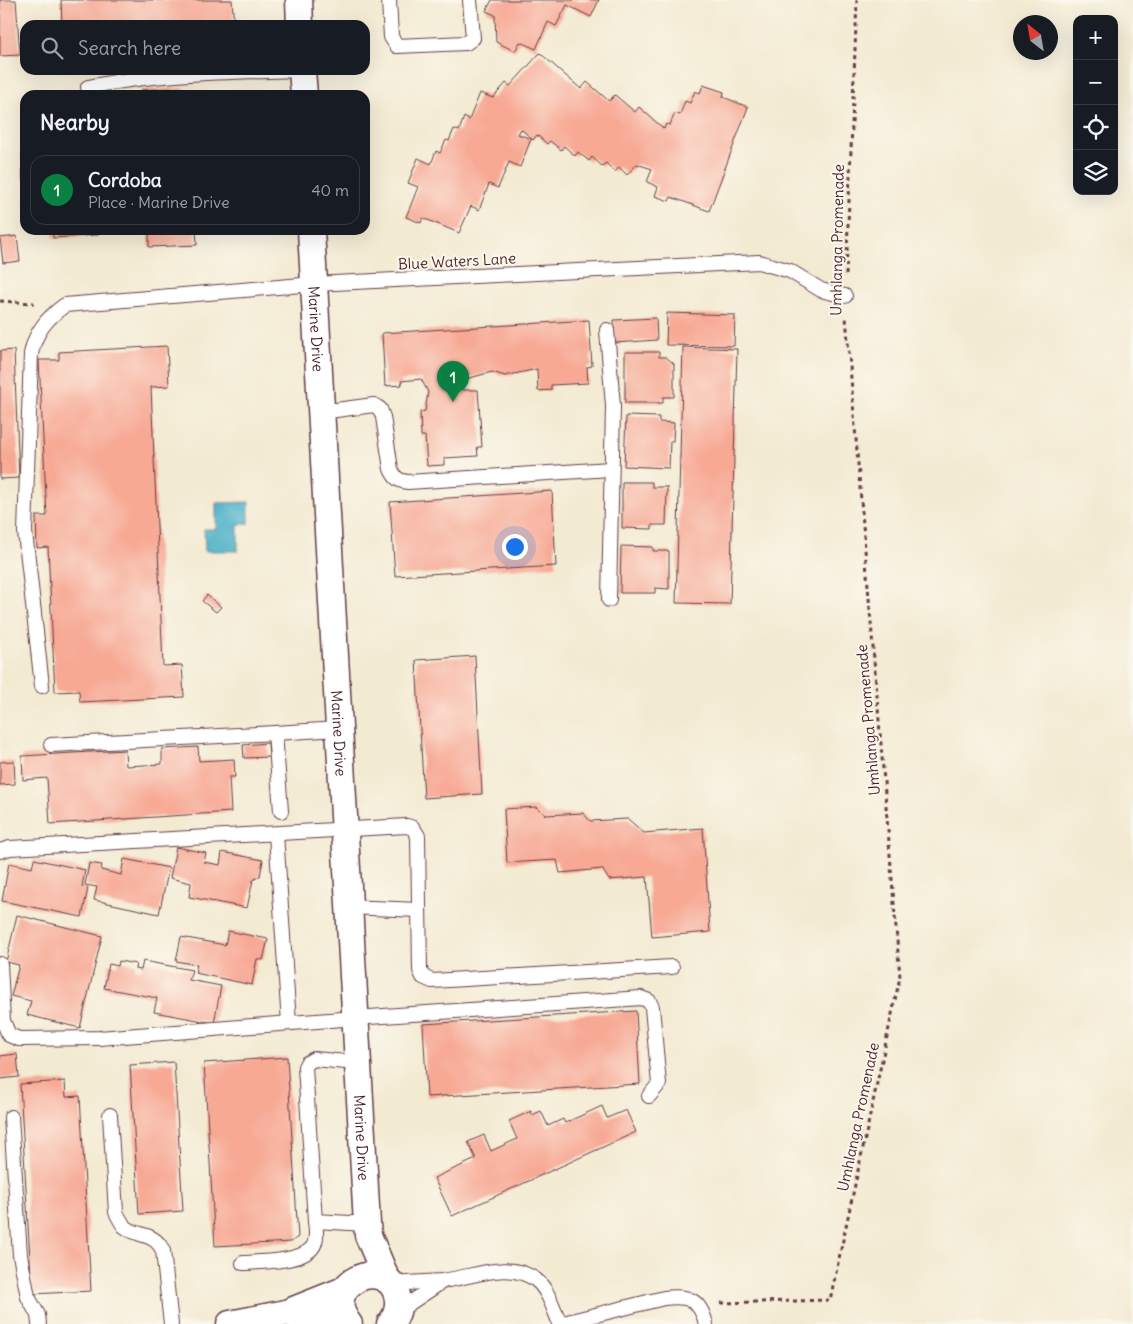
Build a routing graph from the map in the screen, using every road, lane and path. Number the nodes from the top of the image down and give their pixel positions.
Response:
1 (299, 0) edge
2 (389, 0) edge
3 (470, 0) edge
4 (857, 0) edge
5 (300, 20) edge
6 (170, 75) edge
7 (302, 75) edge
8 (88, 87) dead end
9 (304, 90) edge
10 (311, 235) edge
11 (314, 284) junction
12 (845, 296) junction
13 (607, 330) dead end
14 (321, 412) junction
15 (612, 469) junction
16 (609, 600) dead end
17 (42, 686) dead end
18 (338, 729) junction
19 (275, 733) junction
20 (51, 745) dead end
21 (281, 811) dead end
22 (344, 830) junction
23 (276, 834) junction
24 (0, 851) edge
25 (348, 908) junction
26 (419, 910) junction
27 (0, 964) edge
28 (672, 967) dead end
29 (355, 1018) junction
30 (289, 1023) junction
31 (356, 1063) junction
32 (648, 1096) dead end
33 (110, 1115) dead end
34 (11, 1118) dead end
35 (316, 1221) junction
36 (367, 1230) junction
37 (243, 1263) dead end
38 (443, 1281) junction
39 (389, 1282) junction
40 (346, 1288) junction
41 (698, 1304) junction
42 (286, 1313) junction
43 (394, 1318) edge
44 (39, 1324) edge
45 (171, 1324) edge
46 (230, 1324) edge
47 (345, 1324) edge
48 (349, 1324) edge
49 (560, 1324) edge
50 (706, 1324) edge

1 - 5 street
2 - 3 lane
4 - 12 path, Umhlanga Promenade
6 - 8 lane
7 - 9 street
10 - 11 street, Marine Drive
11 - 12 lane, Blue Waters Lane
11 - 14 street, Marine Drive
11 - 17 lane, Blue Waters Lane
12 - 41 path, Umhlanga Promenade
13 - 15 lane
14 - 15 lane
14 - 18 street, Marine Drive
15 - 16 lane
18 - 19 lane
18 - 22 street, Marine Drive
19 - 20 lane
19 - 21 lane
22 - 23 lane
22 - 25 street, Marine Drive
22 - 26 lane
23 - 24 lane
23 - 30 lane
25 - 26 lane
25 - 29 street, Marine Drive
26 - 28 lane
27 - 30 lane
29 - 30 lane
29 - 31 street, Marine Drive
29 - 32 lane
31 - 35 lane
31 - 36 street, Marine Drive
33 - 45 lane
34 - 44 lane
35 - 36 lane
35 - 37 lane
36 - 39 street, Marine Drive
36 - 40 street, Marine Drive
38 - 39 lane
38 - 43 lane
38 - 49 lane
39 - 40 street
39 - 43 street, Marine Drive
40 - 42 street
40 - 48 street, Marine Drive
41 - 49 lane
41 - 50 lane
42 - 46 street
42 - 47 street

